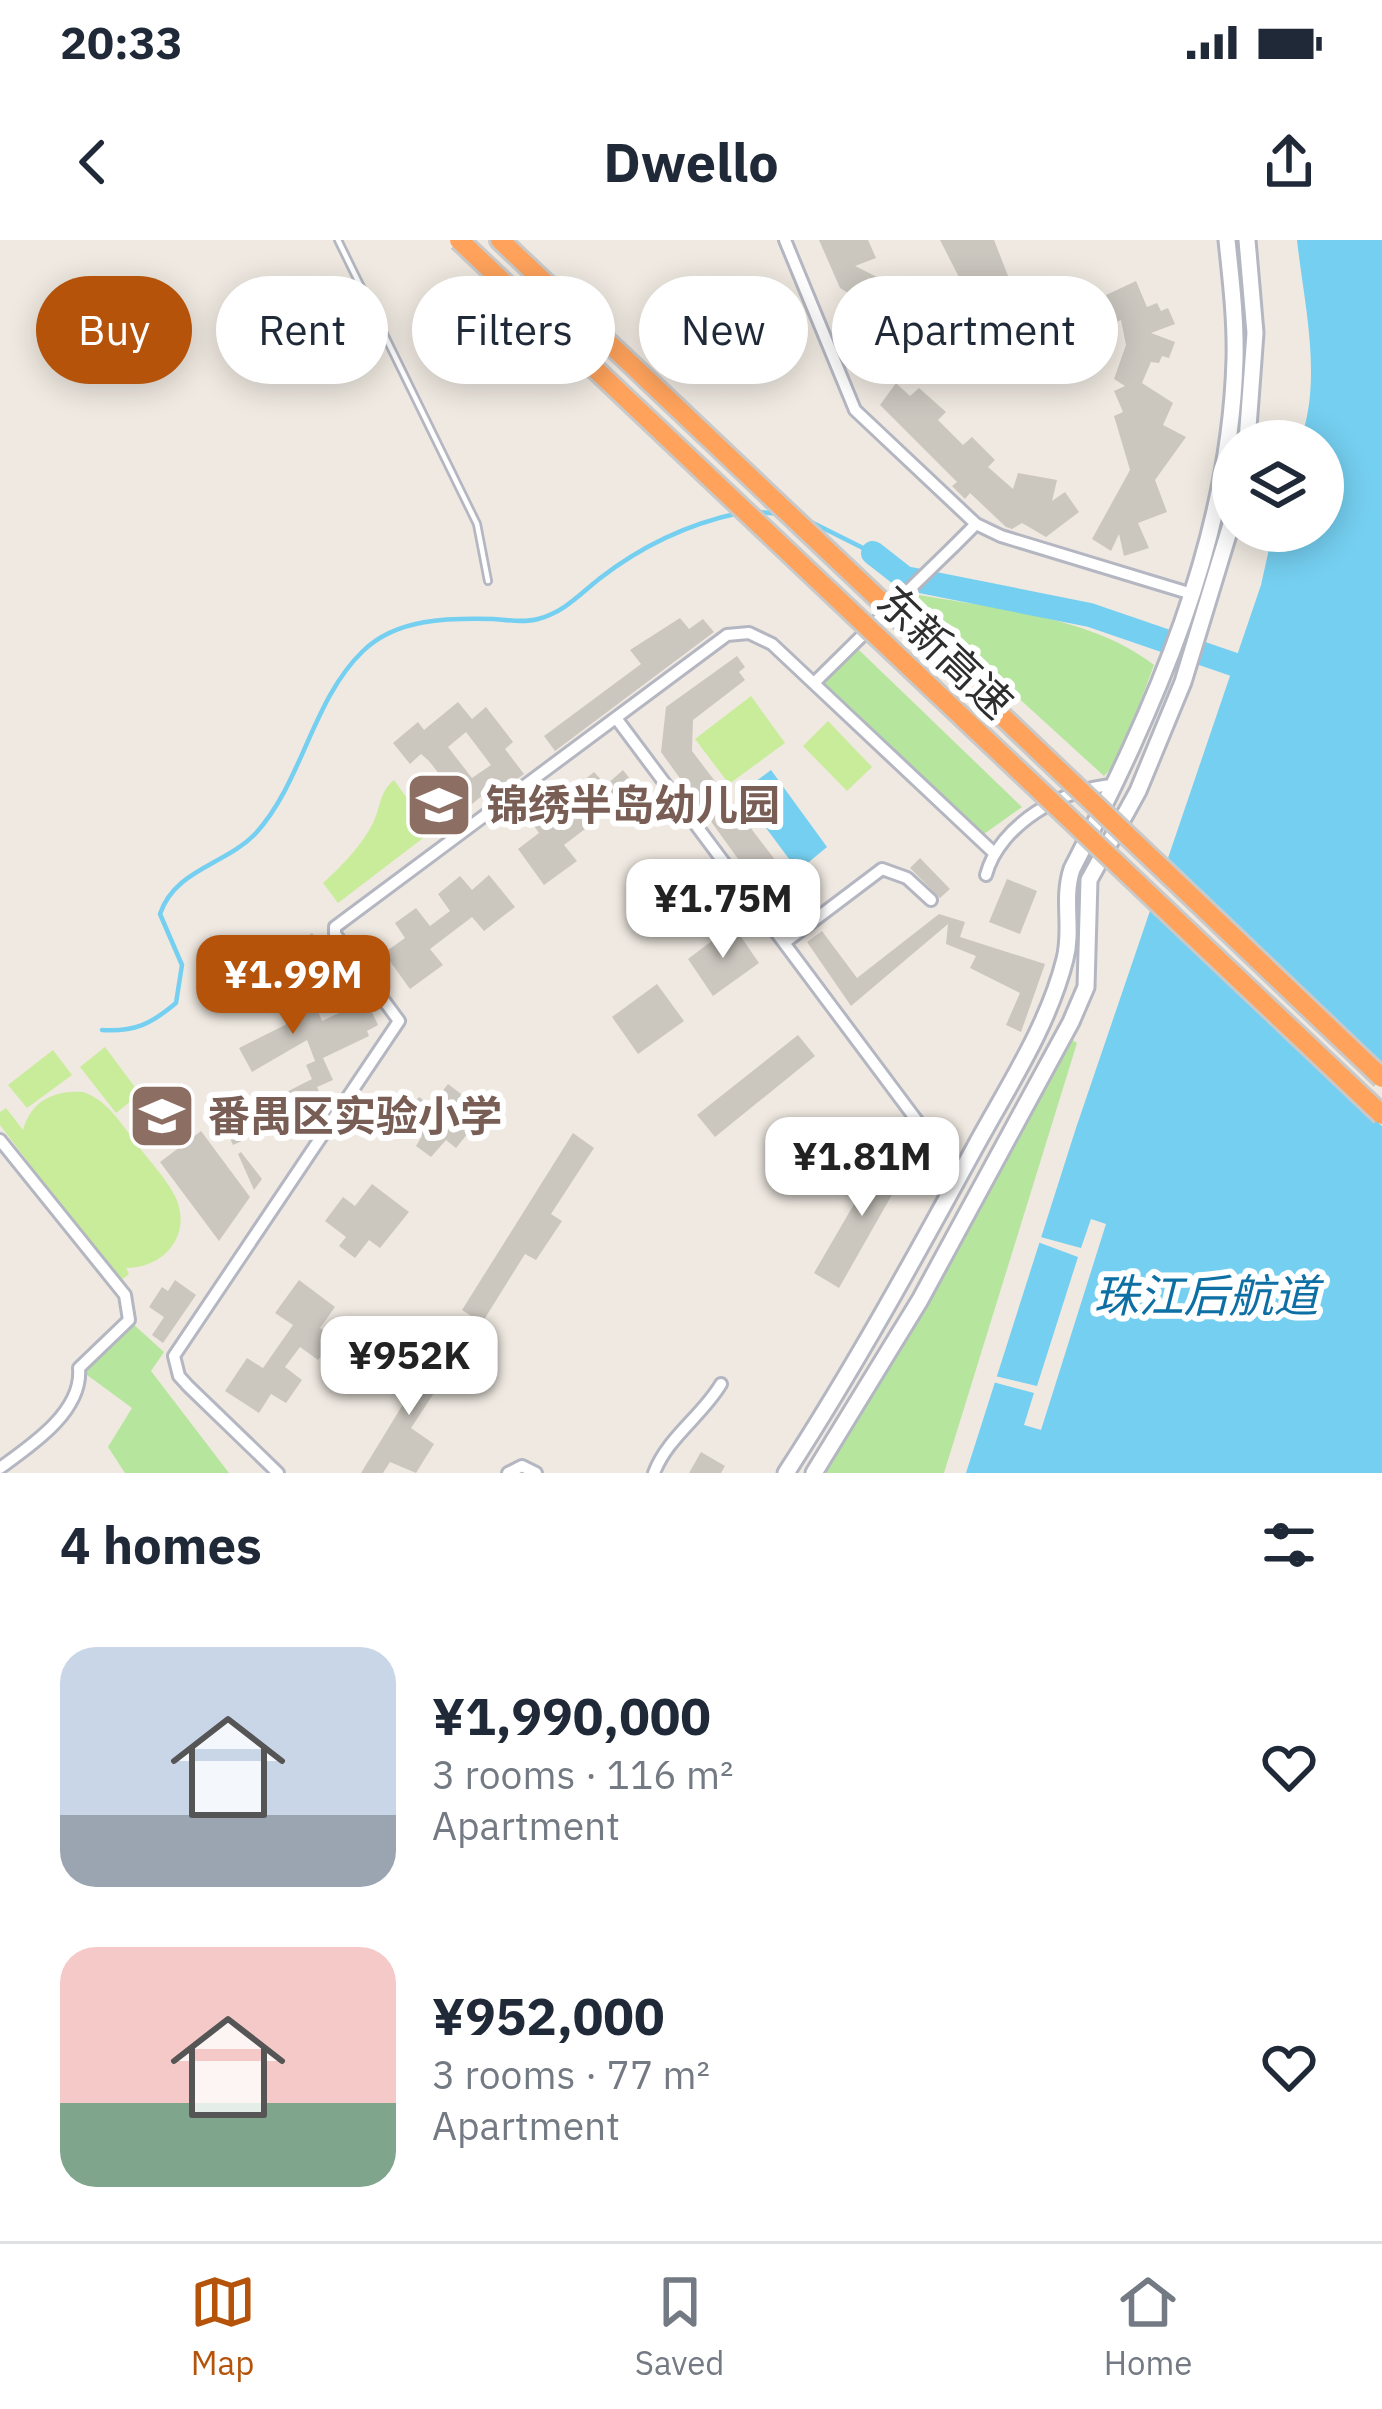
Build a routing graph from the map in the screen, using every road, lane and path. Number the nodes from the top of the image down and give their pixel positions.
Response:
1 (338, 240) edge
2 (459, 240) edge
3 (500, 240) edge
4 (784, 240) edge
5 (1227, 240) edge
6 (1247, 240) edge
7 (1249, 420) edge
8 (976, 524) junction
9 (1223, 552) edge
10 (488, 581) dead end
11 (1192, 594) junction
12 (815, 682) junction
13 (616, 718) junction
14 (1115, 785) junction
15 (993, 852) junction
16 (986, 875) dead end
17 (931, 900) dead end
18 (784, 943) junction
19 (1382, 1078) edge
20 (1382, 1115) edge
21 (0, 1139) edge
22 (959, 1177) junction
23 (721, 1384) dead end
24 (0, 1468) edge
25 (278, 1473) edge
26 (508, 1473) edge
27 (536, 1473) edge
28 (654, 1473) edge
29 (786, 1473) edge
30 (814, 1473) edge

1 - 10 lane
2 - 20 highway, 东新高速, bridge
3 - 19 highway, 东新高速, bridge
4 - 8 street
5 - 11 street
6 - 7 street
8 - 11 street
8 - 12 street, bridge
9 - 30 street
11 - 14 street
12 - 13 street
12 - 15 street
13 - 18 street
13 - 25 street
14 - 15 street
14 - 22 street
15 - 16 street
17 - 18 street
18 - 22 street
21 - 24 street
22 - 29 street
23 - 28 street
26 - 27 street

